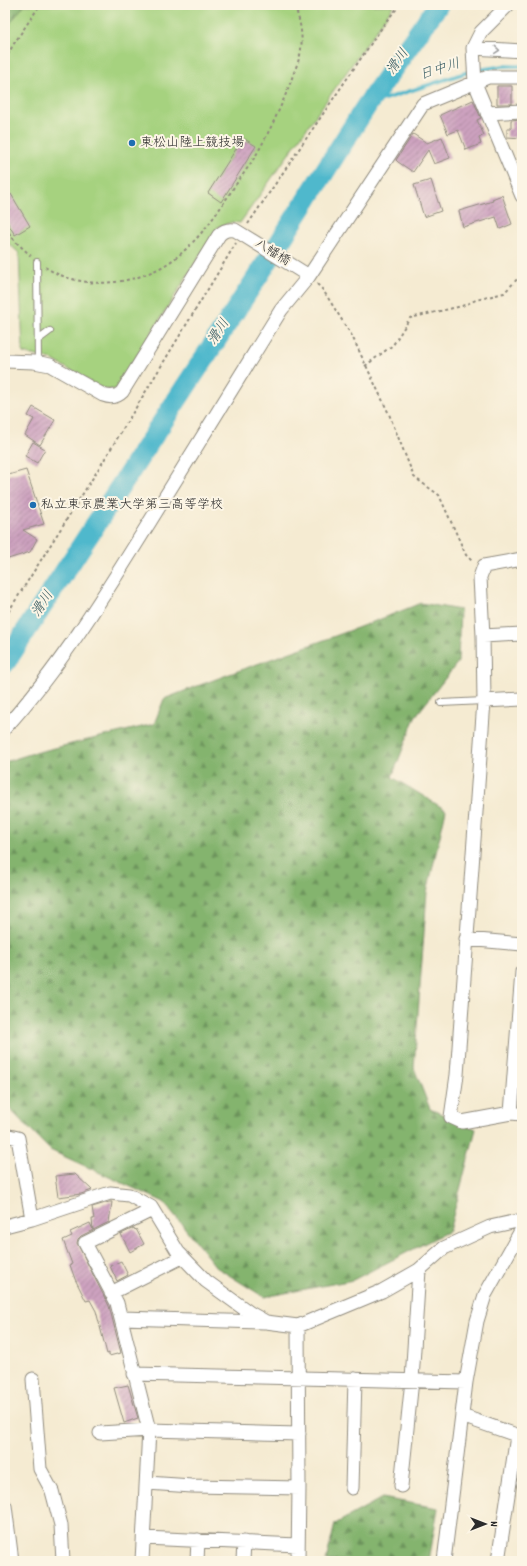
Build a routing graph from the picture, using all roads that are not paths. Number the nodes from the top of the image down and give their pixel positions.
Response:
1 (508, 5) edge
2 (474, 52) junction
3 (522, 52) edge
4 (522, 77) edge
5 (475, 83) junction
6 (522, 111) edge
7 (487, 113) junction
8 (516, 169) edge
9 (522, 196) edge
10 (37, 262) road end
11 (304, 273) junction
12 (50, 330) dead end
13 (38, 340) junction
14 (5, 361) edge
15 (38, 363) junction
16 (522, 559) edge
17 (522, 634) edge
18 (483, 636) junction
19 (522, 699) edge
20 (484, 701) junction
21 (441, 703) dead end
22 (5, 728) edge
23 (466, 939) junction
24 (522, 944) edge
25 (522, 972) edge
26 (516, 1113) edge
27 (5, 1134) edge
28 (152, 1210) junction
29 (32, 1219) junction
30 (522, 1220) edge
31 (5, 1226) edge
32 (522, 1229) edge
33 (182, 1257) junction
34 (419, 1270) junction
35 (111, 1293) junction
36 (120, 1318) junction
37 (266, 1322) junction
38 (298, 1326) junction
39 (134, 1374) junction
40 (299, 1378) junction
41 (33, 1379) dead end
42 (355, 1379) junction
43 (412, 1380) junction
44 (466, 1382) junction
45 (462, 1416) junction
46 (149, 1430) junction
47 (100, 1433) dead end
48 (299, 1434) junction
49 (520, 1436) edge
50 (147, 1483) junction
51 (401, 1486) dead end
52 (299, 1488) junction
53 (352, 1488) dead end
54 (5, 1506) edge
55 (144, 1538) junction
56 (198, 1540) junction
57 (244, 1542) junction
58 (297, 1545) junction
59 (12, 1561) edge
60 (63, 1561) edge
61 (142, 1561) edge
62 (197, 1561) edge
63 (244, 1561) edge
64 (298, 1561) edge
65 (444, 1561) edge
66 (498, 1561) edge

1 - 2 street
2 -> 3 street
2 - 5 street
4 - 5 street
5 - 7 street
5 - 11 street
6 - 7 street
7 - 8 street
8 - 9 street
10 - 13 lane
11 - 15 street, 八幡橋
11 - 22 street
12 - 13 lane
13 - 15 lane
14 - 15 street
16 - 18 street
17 - 18 street
18 - 20 street
19 - 20 street
20 - 21 lane
20 - 23 street
23 - 24 street
23 - 26 street
25 - 26 street
27 - 29 street
28 - 29 street
28 - 33 street
28 - 35 street
29 - 31 street
30 - 34 street
32 - 44 street
33 - 35 street
33 - 37 street
34 - 38 street
34 - 43 street
35 - 36 street
36 - 37 street
36 - 39 street
37 - 38 street
38 - 40 street
39 - 40 street
39 - 46 street
40 - 42 street
40 - 48 street
41 - 60 street
42 - 43 street
42 - 53 street
43 - 44 street
43 - 51 street
44 - 45 street
45 - 49 street
45 - 65 street
46 - 47 street
46 - 48 street
46 - 50 street
48 - 52 street
49 - 66 street
50 - 52 street
50 - 55 street
52 - 58 street
54 - 59 street
55 - 56 street
55 - 61 street
56 - 57 street
56 - 62 street
57 - 58 street
57 - 63 street
58 - 64 street

